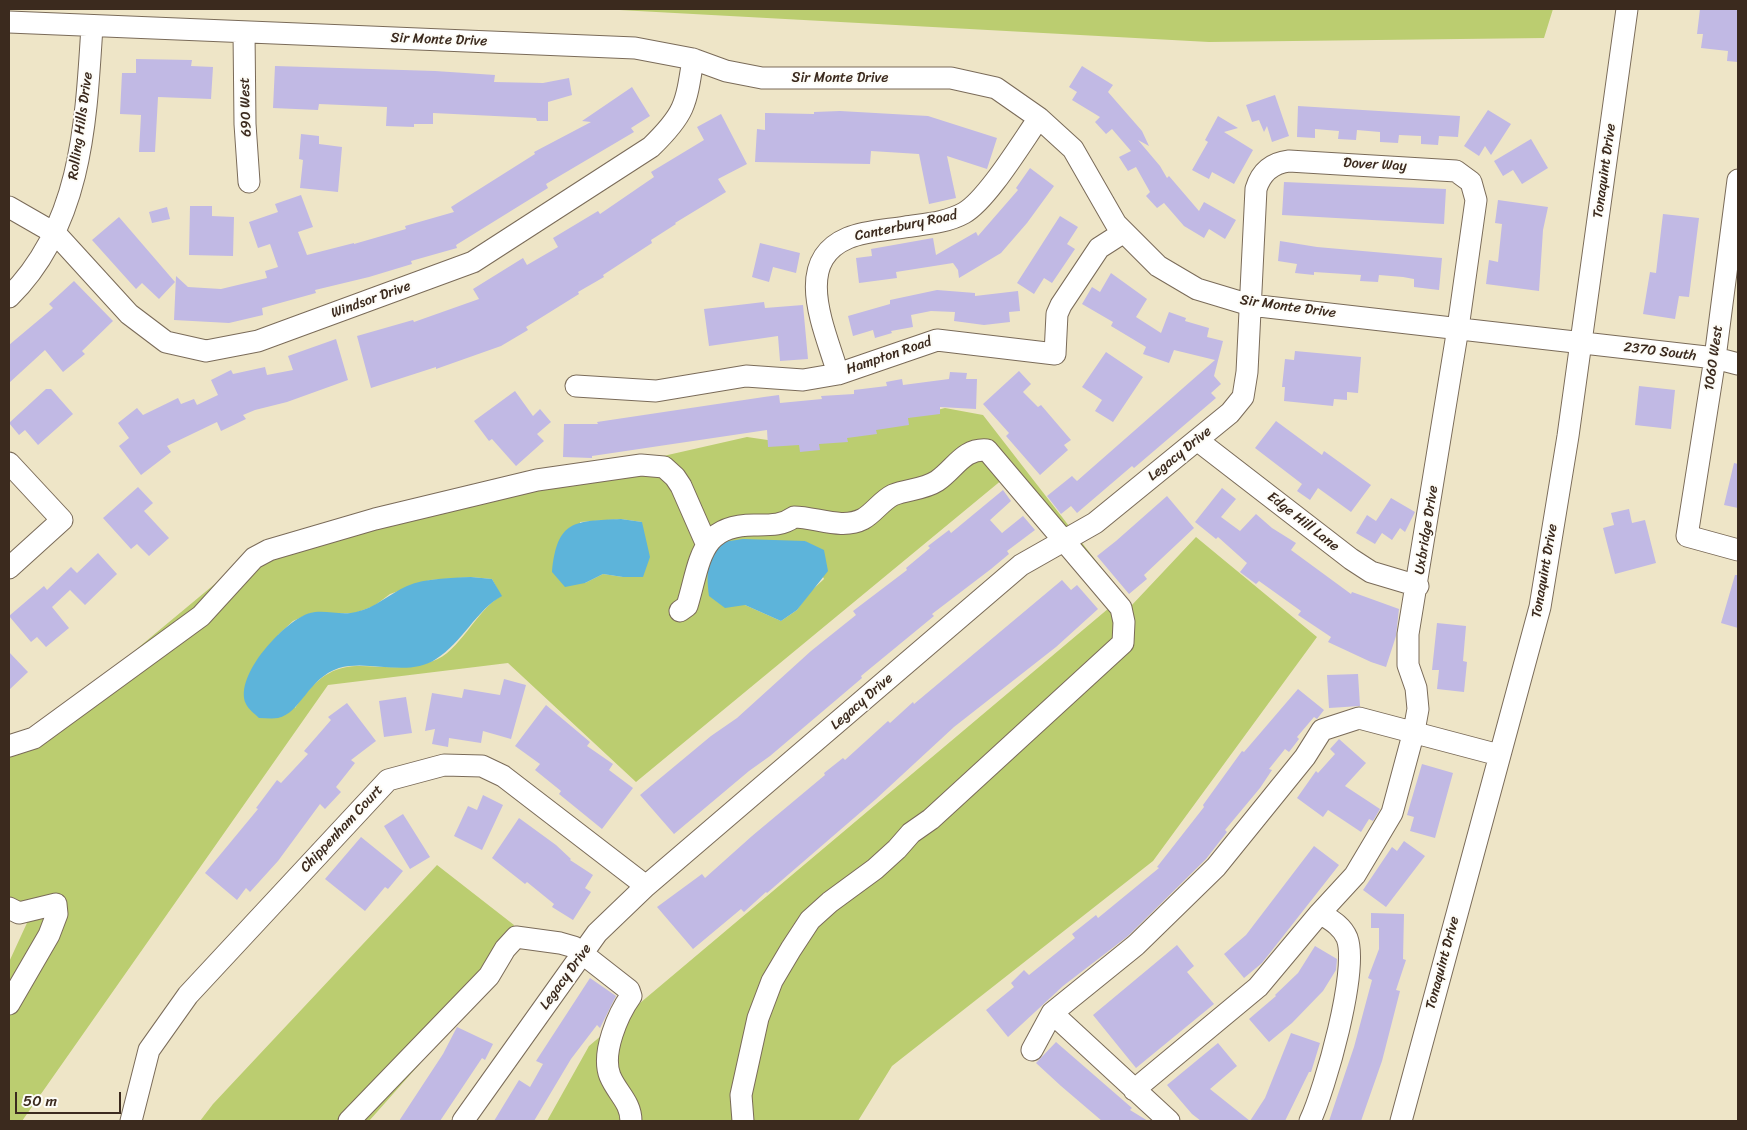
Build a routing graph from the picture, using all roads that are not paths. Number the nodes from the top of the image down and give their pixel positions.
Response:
1 (1627, 9) edge
2 (9, 22) edge
3 (92, 26) junction
4 (244, 32) junction
5 (693, 59) junction
6 (1040, 118) junction
7 (1738, 180) edge
8 (250, 182) dead end
9 (9, 207) edge
10 (1124, 232) junction
11 (56, 234) junction
12 (9, 297) edge
13 (1250, 305) junction
14 (1458, 328) junction
15 (1582, 343) junction
16 (1715, 358) junction
17 (1738, 364) edge
18 (838, 374) junction
19 (576, 386) dead end
20 (1197, 440) junction
21 (9, 463) edge
22 (1063, 542) junction
23 (706, 543) junction
24 (1738, 550) edge
25 (9, 568) edge
26 (1418, 586) junction
27 (680, 611) dead end
28 (1414, 731) junction
29 (9, 746) edge
30 (1499, 755) junction
31 (646, 886) junction
32 (9, 908) edge
33 (1320, 913) junction
34 (583, 953) junction
35 (9, 1004) edge
36 (1052, 1013) junction
37 (1032, 1050) dead end
38 (1134, 1090) junction
39 (131, 1121) edge
40 (348, 1121) edge
41 (463, 1121) edge
42 (631, 1121) edge
43 (743, 1121) edge
44 (1169, 1121) edge
45 (1310, 1121) edge
46 (1402, 1121) edge

1 - 15 street, Tonaquint Drive
2 - 3 street, Sir Monte Drive
3 - 4 street, Sir Monte Drive
3 - 11 street, Rolling Hills Drive
4 - 5 street, Sir Monte Drive
4 - 8 street, 690 West
5 - 6 street, Sir Monte Drive
5 - 11 street, Windsor Drive
6 - 10 street, Sir Monte Drive
6 - 18 street, Canterbury Road
7 - 16 street, 1060 West
9 - 11 street, Windsor Drive
10 - 13 street, Sir Monte Drive
10 - 18 street, Hampton Road
11 - 12 street, Rolling Hills Drive
13 - 14 street, Sir Monte Drive
13 - 14 street, Dover Way
13 - 20 street, Legacy Drive
14 - 15 street, Sir Monte Drive
14 - 26 street, Uxbridge Drive
15 - 16 street, 2370 South
15 - 30 street, Tonaquint Drive
16 - 17 street, 2370 South
16 - 24 street, 1060 West
18 - 19 street, Hampton Road
20 - 22 street, Legacy Drive
20 - 26 street, Edge Hill Lane
21 - 25 street
22 - 23 street
22 - 31 street, Legacy Drive
22 - 43 street
23 - 27 street
23 - 29 street
26 - 28 street, Uxbridge Drive
28 - 30 street
28 - 33 street, Uxbridge Drive
28 - 36 street
30 - 46 street, Tonaquint Drive
31 - 34 street, Legacy Drive
31 - 39 street, Chippenham Court
32 - 35 street
33 - 38 street, Uxbridge Drive
33 - 45 street
34 - 40 street
34 - 41 street, Legacy Drive
34 - 42 street
36 - 37 street
36 - 38 street
38 - 44 street

